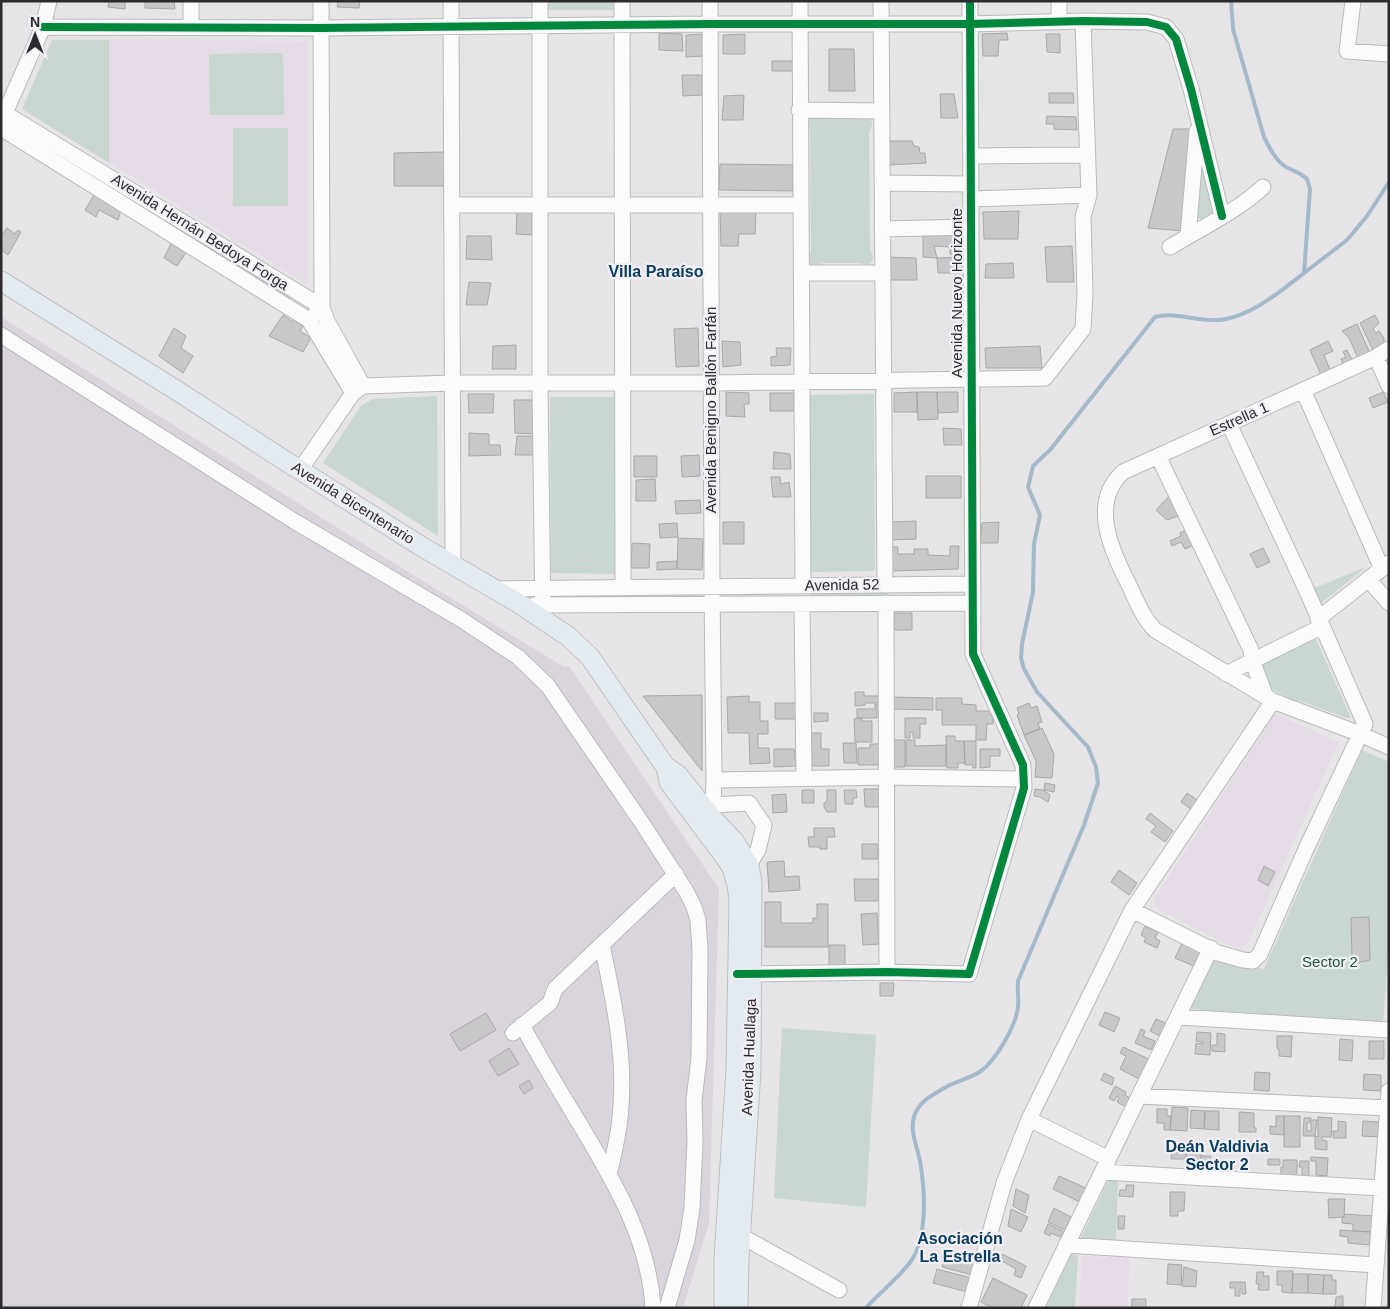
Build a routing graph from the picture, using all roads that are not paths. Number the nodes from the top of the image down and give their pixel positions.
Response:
1 (49, 1) edge
2 (191, 1) edge
3 (321, 1) edge
4 (451, 1) edge
5 (540, 1) edge
6 (622, 1) edge
7 (710, 1) edge
8 (800, 1) edge
9 (881, 1) edge
10 (970, 1) edge
11 (1058, 1) edge
12 (1352, 1) edge
13 (1083, 21) junction
14 (1059, 22) junction
15 (710, 24) junction
16 (800, 24) junction
17 (881, 24) junction
18 (970, 24) junction
19 (540, 25) junction
20 (451, 26) junction
21 (622, 26) junction
22 (43, 27) junction
23 (191, 28) junction
24 (321, 28) junction
25 (1389, 54) edge
26 (800, 110) junction
27 (881, 111) junction
28 (3, 114) edge
29 (1198, 120) junction
30 (1, 128) edge
31 (1086, 155) junction
32 (971, 156) junction
33 (882, 183) junction
34 (1262, 187) dead end
35 (971, 191) junction
36 (1089, 195) junction
37 (711, 204) junction
38 (452, 205) junction
39 (540, 205) junction
40 (622, 205) junction
41 (801, 205) junction
42 (1222, 216) junction
43 (971, 227) junction
44 (882, 229) junction
45 (1188, 236) junction
46 (1170, 247) dead end
47 (802, 273) junction
48 (882, 273) junction
49 (1, 281) edge
50 (322, 307) junction
51 (310, 320) junction
52 (1, 335) edge
53 (1389, 349) edge
54 (1376, 357) junction
55 (971, 379) junction
56 (884, 381) junction
57 (801, 382) junction
58 (452, 383) junction
59 (712, 383) junction
60 (540, 384) junction
61 (622, 384) junction
62 (1389, 386) edge
63 (358, 390) junction
64 (1303, 390) junction
65 (1229, 424) junction
66 (1158, 456) junction
67 (300, 470) junction
68 (453, 564) junction
69 (1385, 566) edge
70 (1368, 579) junction
71 (884, 584) junction
72 (972, 584) junction
73 (803, 586) junction
74 (712, 587) junction
75 (543, 588) junction
76 (623, 588) junction
77 (494, 589) junction
78 (886, 603) junction
79 (972, 603) junction
80 (1389, 603) edge
81 (712, 605) junction
82 (802, 605) junction
83 (543, 612) junction
84 (1320, 623) junction
85 (1252, 660) junction
86 (1226, 674) junction
87 (1270, 699) junction
88 (1360, 734) junction
89 (1389, 747) edge
90 (887, 777) junction
91 (804, 778) junction
92 (1023, 779) junction
93 (714, 780) junction
94 (760, 780) junction
95 (749, 803) junction
96 (712, 820) junction
97 (749, 865) junction
98 (676, 874) junction
99 (1132, 910) junction
100 (602, 945) junction
101 (1211, 948) junction
102 (887, 972) junction
103 (744, 974) junction
104 (1178, 1017) junction
105 (1389, 1030) edge
106 (1389, 1091) edge
107 (1139, 1096) junction
108 (1388, 1108) junction
109 (1029, 1119) junction
110 (1105, 1166) junction
111 (609, 1174) junction
112 (1381, 1188) junction
113 (734, 1235) junction
114 (1066, 1246) junction
115 (1376, 1265) junction
116 (838, 1290) dead end
117 (653, 1308) edge
118 (667, 1308) edge
119 (724, 1308) edge
120 (738, 1308) edge
121 (969, 1308) edge
122 (1036, 1308) edge
123 (1373, 1308) edge

1 - 22 street
2 - 23 street
3 - 24 street
4 - 20 street
5 - 19 street
6 - 21 street
7 - 15 street, Avenida Benigno Ballón Farfán
8 - 16 street
9 - 17 street
10 - 18 street, Avenida Nuevo Horizonte
11 - 14 street
12 - 25 street
13 - 14 street
13 - 29 street
13 - 31 street
14 - 18 street
15 - 16 street
15 - 21 street
15 - 37 street, Avenida Benigno Ballón Farfán
16 - 17 street
16 - 26 street
17 - 18 street
17 - 27 street
18 - 32 street, Avenida Nuevo Horizonte
19 - 20 street
19 - 21 street
19 - 39 street
20 - 24 street
20 - 38 street
21 - 40 street
22 - 23 street
22 - 28 street
23 - 24 street
24 - 50 street
26 - 27 street
26 - 41 street
27 - 33 street
28 - 50 street, Avenida Hernán Bedoya Forga
29 - 42 street
29 - 45 street
30 - 51 street, Avenida Hernán Bedoya Forga
31 - 32 street
31 - 36 street
32 - 35 street, Avenida Nuevo Horizonte
33 - 35 street
33 - 44 street
34 - 42 street
35 - 36 street
35 - 43 street, Avenida Nuevo Horizonte
36 - 55 street
37 - 40 street
37 - 41 street
37 - 59 street, Avenida Benigno Ballón Farfán
38 - 39 street
38 - 58 street
39 - 40 street
39 - 60 street
40 - 61 street
41 - 47 street
42 - 45 street
43 - 44 street
43 - 55 street, Avenida Nuevo Horizonte
44 - 48 street
45 - 46 street
47 - 48 street
47 - 57 street
48 - 56 street
49 - 67 main road, Avenida Bicentenario
50 - 51 street
50 - 63 street
51 - 63 street, Avenida Hernán Bedoya Forga
52 - 98 street
53 - 54 street, Estrella 1
54 - 62 street
54 - 64 street, Estrella 1
55 - 56 street
55 - 72 street, Avenida Nuevo Horizonte
56 - 57 street
56 - 71 street
57 - 59 street
57 - 73 street
58 - 60 street
58 - 63 street
58 - 68 street
59 - 61 street
59 - 74 street, Avenida Benigno Ballón Farfán
60 - 61 street
60 - 75 street
61 - 76 street
63 - 67 street
64 - 65 street, Estrella 1
64 - 69 street
65 - 66 street, Estrella 1
65 - 84 street
66 - 85 street
66 - 86 street, Estrella 1
67 - 68 main road, Avenida Bicentenario
68 - 77 main road, Avenida Bicentenario
69 - 70 street
70 - 80 street
70 - 84 street
71 - 72 street, Avenida 52
71 - 73 street, Avenida 52
72 - 79 street, Avenida Nuevo Horizonte
73 - 74 street, Avenida 52
74 - 76 street, Avenida 52
74 - 81 street, Avenida Benigno Ballón Farfán
75 - 76 street, Avenida 52
75 - 77 street, Avenida 52
75 - 83 street
77 - 83 main road, Avenida Bicentenario
78 - 79 street
78 - 82 street
78 - 90 street
79 - 92 street, Avenida Nuevo Horizonte
81 - 82 street
81 - 83 street
81 - 93 street, Avenida Benigno Ballón Farfán
82 - 91 street
83 - 96 main road, Avenida Bicentenario
84 - 85 street
84 - 88 street
85 - 86 street
85 - 87 street
86 - 87 street
87 - 88 street
87 - 99 street
88 - 89 street
88 - 101 street
90 - 91 street
90 - 92 street
90 - 102 street
91 - 94 street
92 - 102 street, Avenida Nuevo Horizonte
93 - 94 street
93 - 96 street, Avenida Benigno Ballón Farfán
94 - 95 street
95 - 96 street
95 - 97 street
96 - 97 main road, Avenida Huallaga
96 - 103 main road, Avenida Huallaga
97 - 103 main road, Avenida Huallaga
98 - 100 street
98 - 118 street
99 - 101 street
99 - 109 street
100 - 111 street
100 - 111 street
101 - 104 street
102 - 103 street
103 - 113 main road, Avenida Huallaga
104 - 105 street
104 - 107 street
106 - 108 street
107 - 108 street
107 - 110 street
108 - 112 street
109 - 110 street
109 - 121 street
110 - 112 street
110 - 114 street
111 - 117 street
112 - 115 street
113 - 116 street
113 - 119 main road, Avenida Huallaga
113 - 120 main road, Avenida Huallaga
114 - 115 street
114 - 122 street
115 - 123 street

